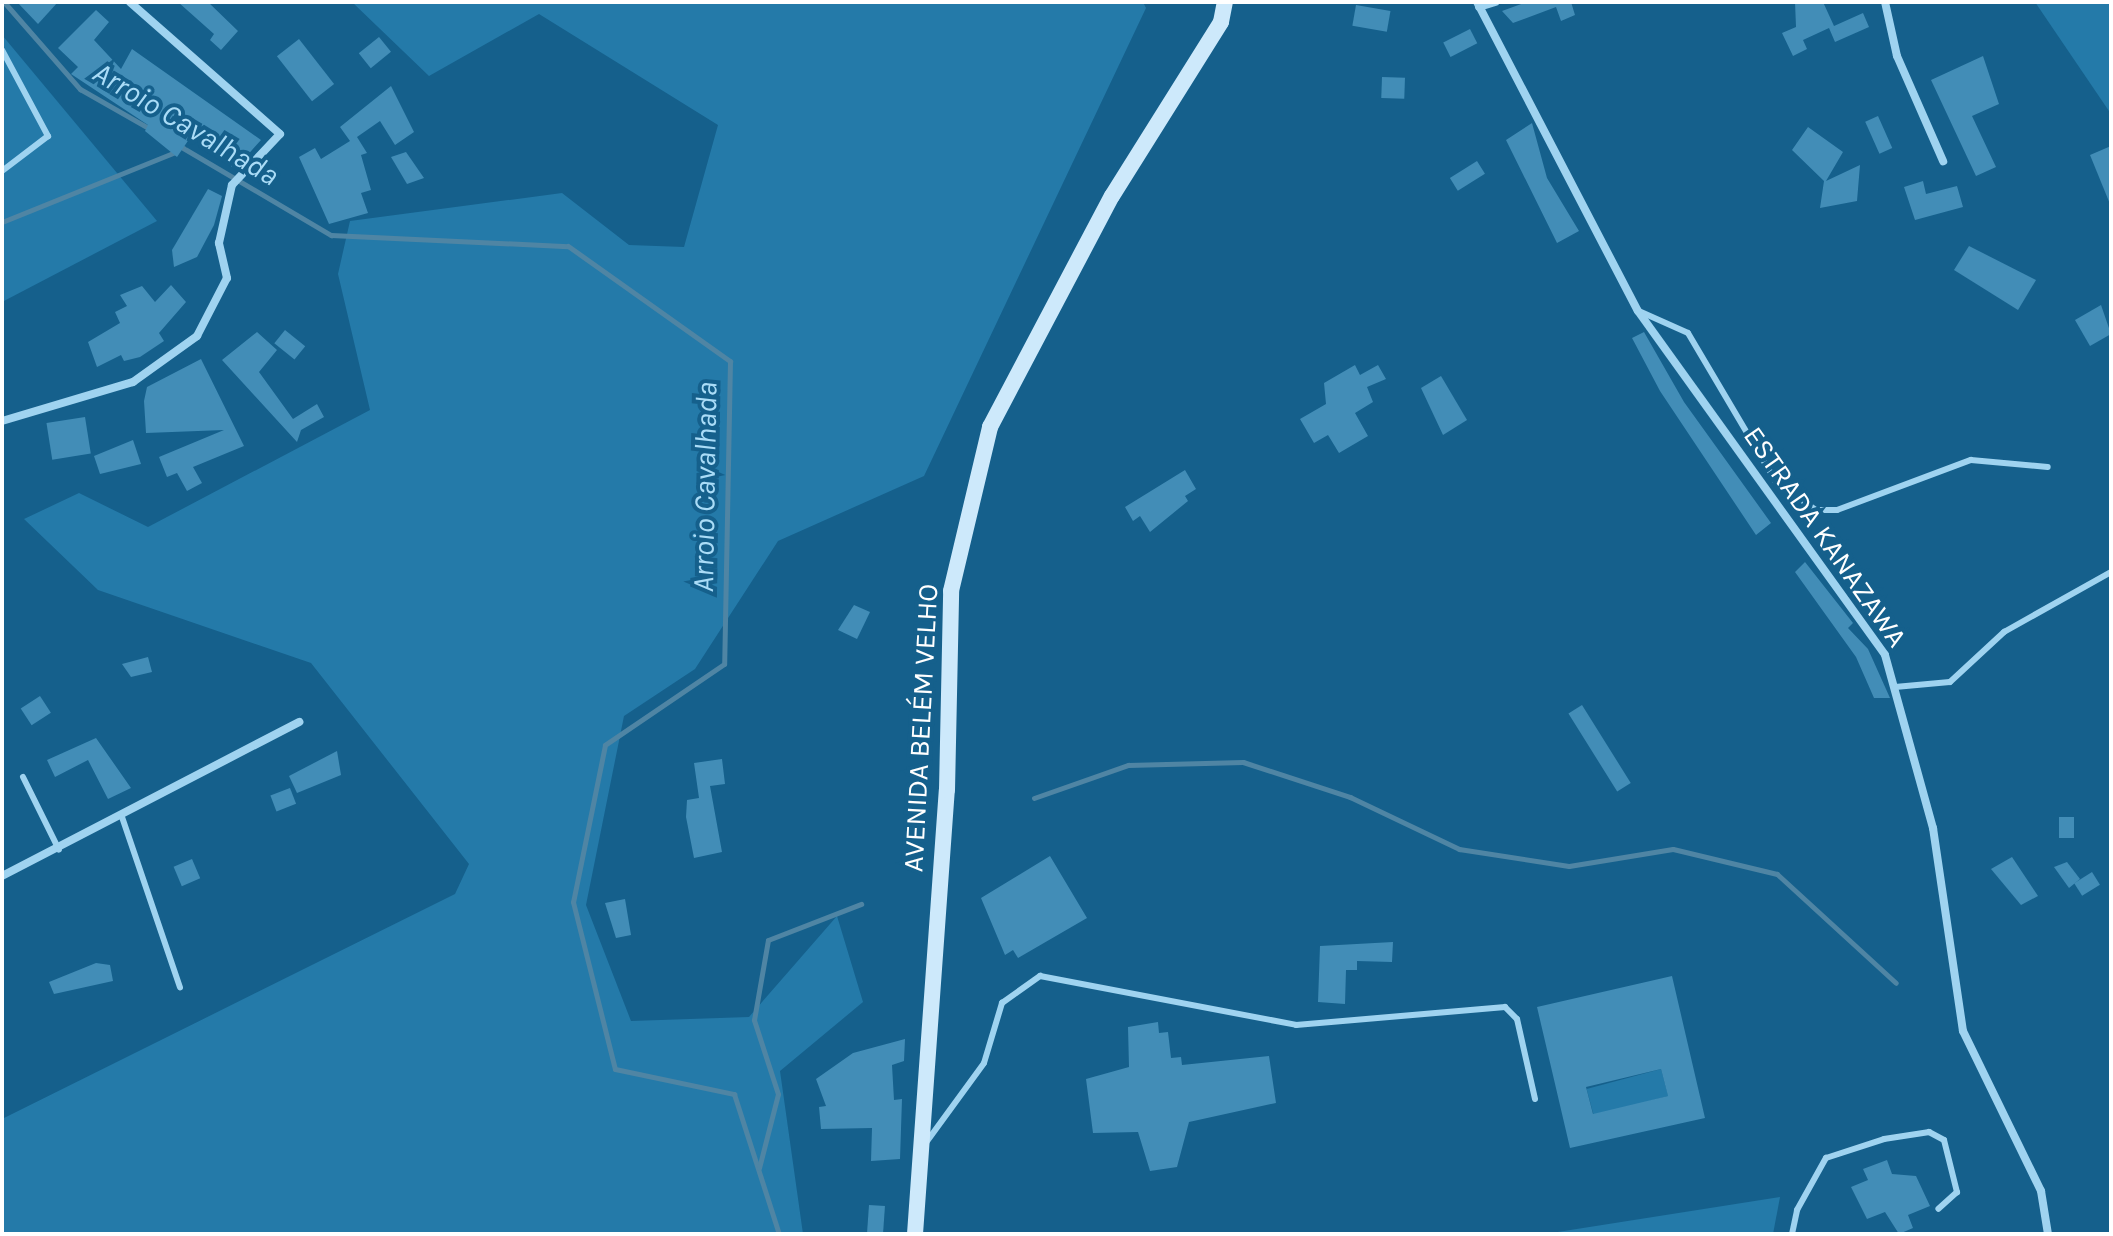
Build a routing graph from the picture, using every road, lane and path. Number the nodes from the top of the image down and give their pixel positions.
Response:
1 (130, 2) edge
2 (1225, 2) edge
3 (1495, 2) edge
4 (1885, 2) edge
5 (1478, 4) edge
6 (2, 50) edge
7 (1943, 161) dead end
8 (2, 171) edge
9 (1638, 311) junction
10 (2, 421) edge
11 (2048, 467) dead end
12 (2111, 572) edge
13 (1895, 687) junction
14 (299, 722) dead end
15 (23, 777) dead end
16 (122, 817) junction
17 (59, 850) junction
18 (2, 876) edge
19 (180, 987) dead end
20 (1535, 1099) dead end
21 (923, 1146) junction
22 (1938, 1209) dead end
23 (915, 1234) edge
24 (1792, 1234) edge
25 (2048, 1234) edge

1 - 10 street
2 - 21 main road, AVENIDA BELÉM VELHO
3 - 5 street
4 - 7 street
5 - 9 street, ESTRADA KANAZAWA
6 - 8 lane
9 - 11 lane
9 - 13 street, ESTRADA KANAZAWA
12 - 13 lane
13 - 25 street, ESTRADA KANAZAWA
14 - 16 street
15 - 17 lane
16 - 17 street
16 - 19 lane
17 - 18 street
20 - 21 lane
21 - 23 main road, AVENIDA BELÉM VELHO
22 - 24 lane

